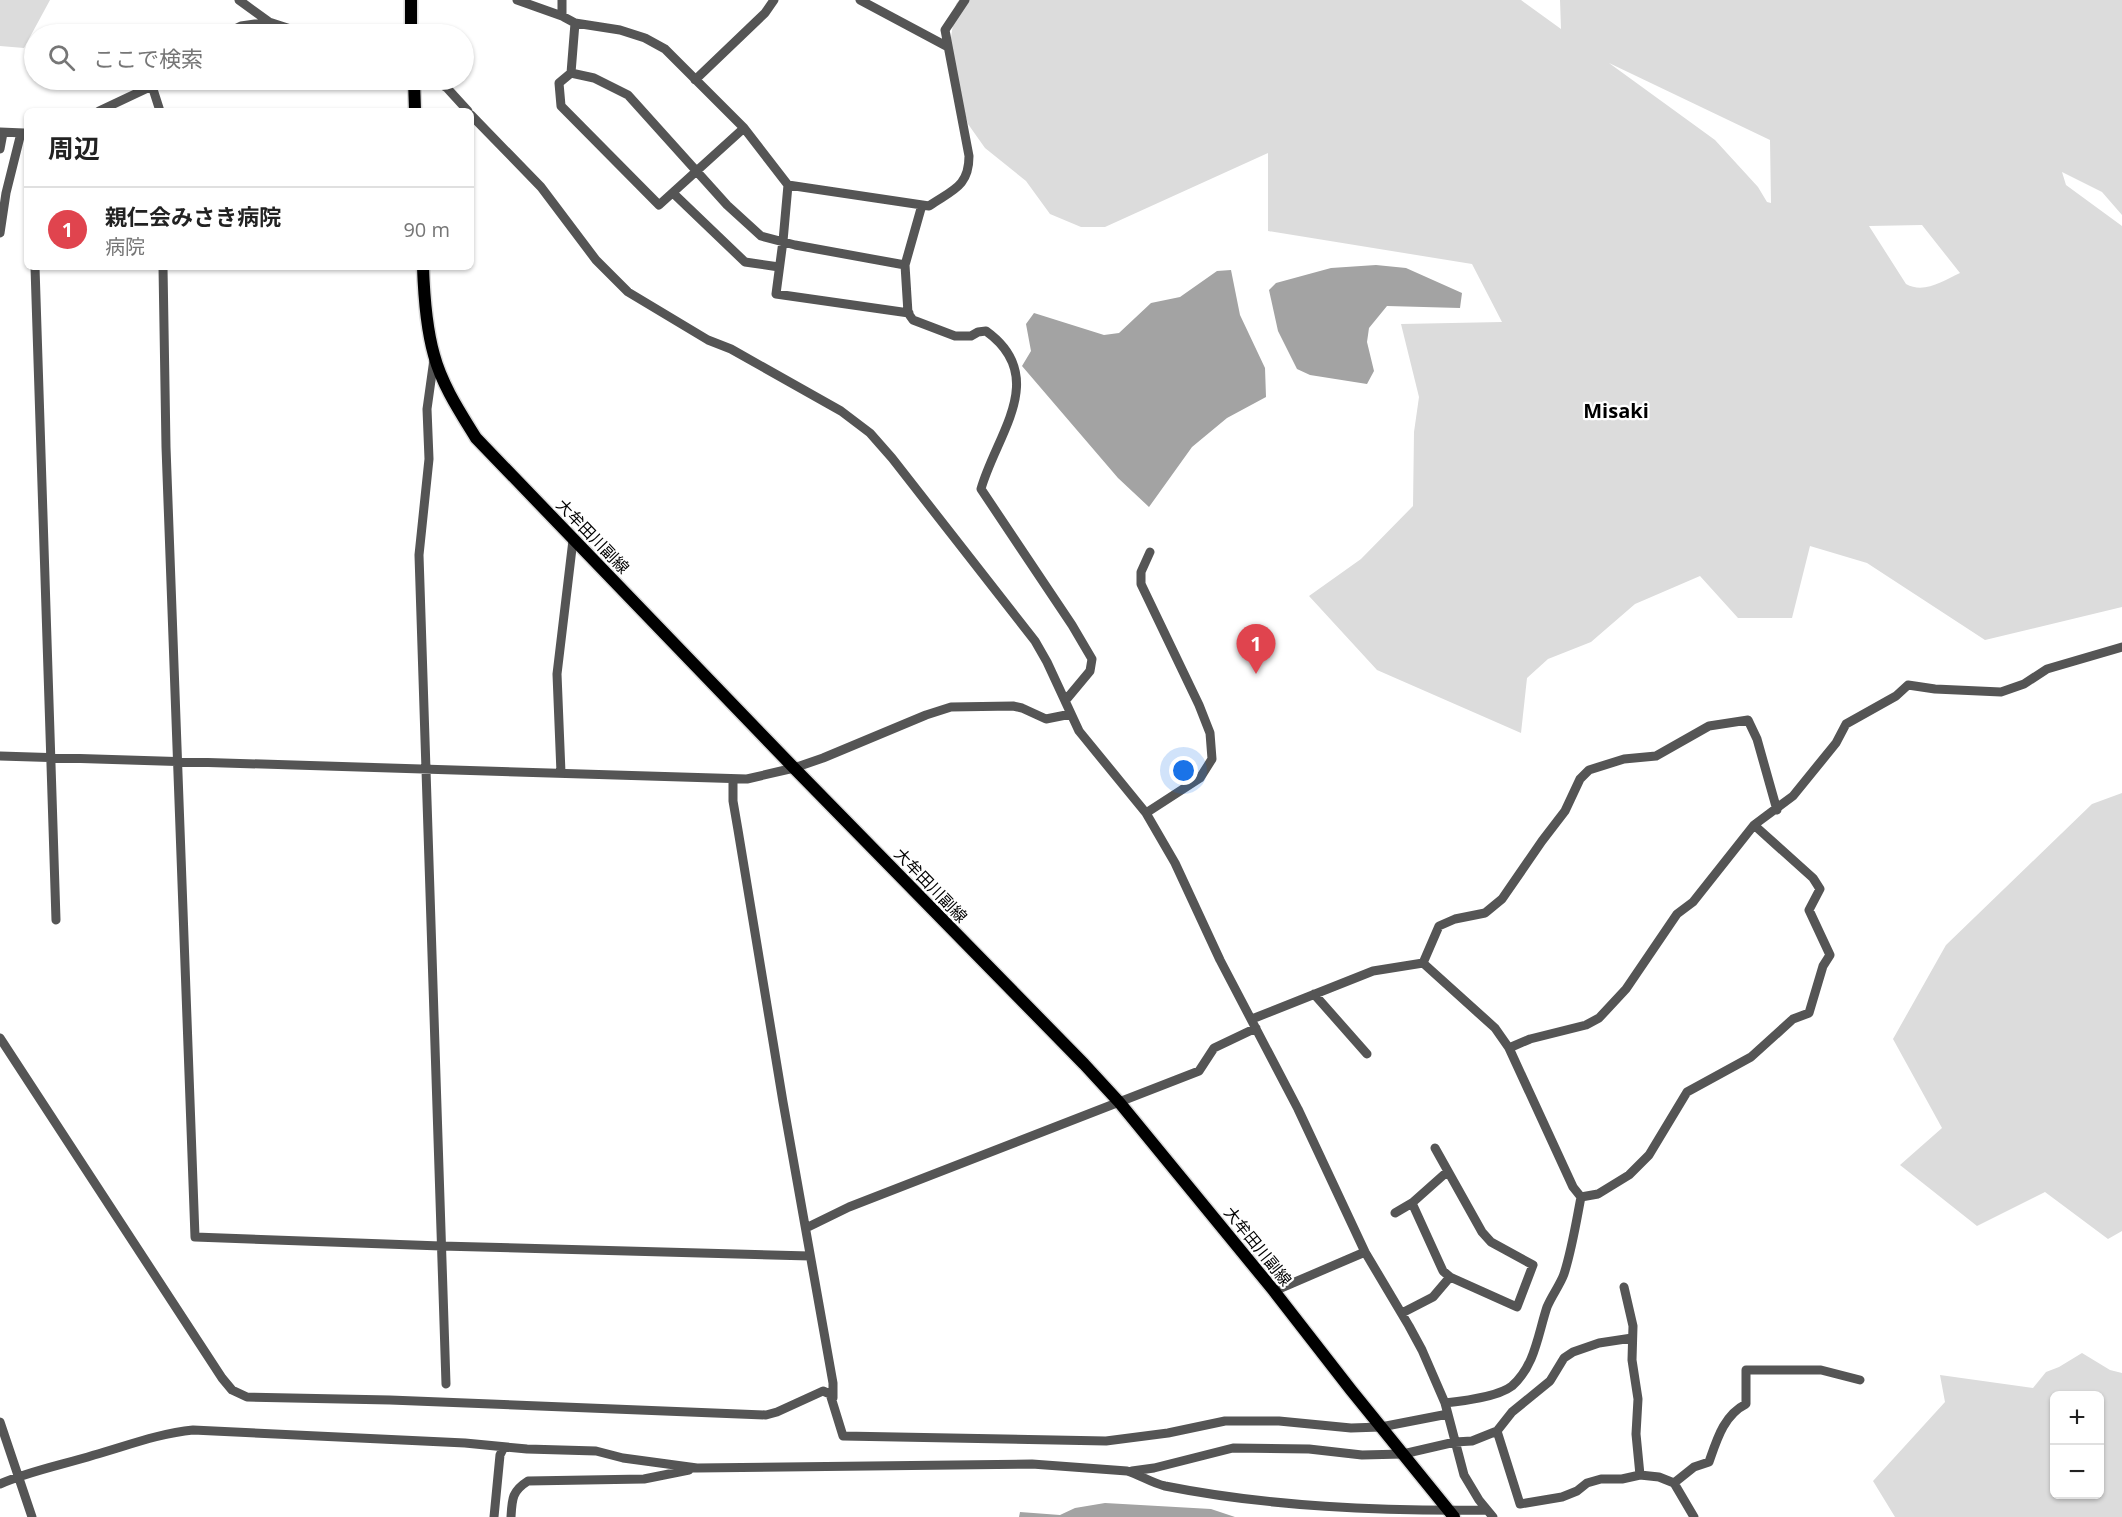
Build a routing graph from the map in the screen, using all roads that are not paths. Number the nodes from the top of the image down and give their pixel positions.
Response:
1 (239, 0) edge
2 (411, 0) edge
3 (518, 0) edge
4 (562, 0) edge
5 (774, 0) edge
6 (860, 0) edge
7 (965, 0) edge
8 (562, 16) junction
9 (269, 21) junction
10 (575, 23) junction
11 (252, 24) edge
12 (278, 24) edge
13 (411, 24) edge
14 (948, 46) junction
15 (571, 74) junction
16 (695, 80) junction
17 (144, 90) edge
18 (153, 90) edge
19 (414, 90) edge
20 (449, 90) edge
21 (105, 108) edge
22 (159, 108) edge
23 (415, 108) edge
24 (465, 108) edge
25 (474, 118) edge
26 (744, 128) junction
27 (2, 133) edge
28 (24, 133) edge
29 (0, 149) edge
30 (696, 171) junction
31 (789, 185) junction
32 (673, 193) junction
33 (922, 205) junction
34 (0, 232) edge
35 (783, 241) junction
36 (905, 265) junction
37 (779, 267) junction
38 (34, 270) edge
39 (163, 270) edge
40 (423, 270) edge
41 (909, 313) junction
42 (434, 356) junction
43 (573, 540) junction
44 (1150, 552) dead end
45 (2122, 647) edge
46 (1065, 701) junction
47 (1071, 714) junction
48 (0, 756) edge
49 (50, 758) junction
50 (178, 762) junction
51 (794, 768) junction
52 (425, 770) junction
53 (561, 773) junction
54 (733, 779) junction
55 (1777, 810) junction
56 (1146, 813) junction
57 (1755, 825) junction
58 (56, 920) dead end
59 (1424, 963) junction
60 (1314, 994) junction
61 (1254, 1023) junction
62 (0, 1038) edge
63 (1509, 1048) junction
64 (1367, 1054) dead end
65 (1119, 1102) junction
66 (1435, 1149) dead end
67 (1448, 1171) junction
68 (1581, 1197) junction
69 (1412, 1203) junction
70 (1395, 1213) dead end
71 (806, 1228) junction
72 (441, 1246) junction
73 (1365, 1252) junction
74 (810, 1256) junction
75 (1450, 1277) junction
76 (1624, 1287) dead end
77 (1274, 1291) junction
78 (1402, 1313) junction
79 (1632, 1338) junction
80 (1860, 1380) dead end
81 (446, 1384) dead end
82 (832, 1399) junction
83 (1445, 1403) junction
84 (1448, 1414) junction
85 (0, 1422) edge
86 (1383, 1429) junction
87 (1497, 1431) junction
88 (1455, 1442) junction
89 (504, 1447) junction
90 (1401, 1452) junction
91 (697, 1468) junction
92 (1127, 1472) junction
93 (1640, 1475) junction
94 (18, 1477) junction
95 (1674, 1483) junction
96 (0, 1484) edge
97 (1489, 1513) edge
98 (1451, 1514) edge
99 (32, 1517) edge
100 (494, 1517) edge
101 (511, 1517) edge
102 (1694, 1517) edge

1 - 9 street
2 - 13 main road
3 - 8 street
4 - 8 street
5 - 16 street
6 - 14 street
7 - 14 street
8 - 10 street
9 - 11 street
9 - 12 street
10 - 15 street
10 - 16 street
14 - 33 street
15 - 30 street
15 - 32 street
16 - 26 street
17 - 21 street
18 - 22 street
19 - 23 main road
20 - 24 street
25 - 46 street
26 - 30 street
26 - 31 street
27 - 28 street
27 - 29 street
28 - 34 street
30 - 32 street
30 - 35 street
31 - 33 street
31 - 35 street
32 - 37 street
33 - 36 street
35 - 36 street
35 - 37 street
36 - 41 street
37 - 41 street
38 - 49 street
39 - 50 street
40 - 42 main road, 大牟田川副線
41 - 46 street
42 - 43 main road, 大牟田川副線
42 - 52 street
43 - 51 main road, 大牟田川副線
43 - 53 street
44 - 56 street
45 - 55 street
46 - 47 street
47 - 51 street
47 - 56 street
48 - 49 street
49 - 50 street
49 - 58 street
50 - 52 street
50 - 72 street
51 - 54 street
51 - 65 main road, 大牟田川副線
52 - 53 street
52 - 72 street
53 - 54 street
54 - 71 street
55 - 57 street
55 - 59 street
56 - 61 street
57 - 63 street
57 - 68 street
59 - 60 street
59 - 63 street
60 - 61 street
60 - 64 street
61 - 65 street
61 - 73 street
62 - 82 street
63 - 68 street
65 - 71 street
65 - 77 main road, 大牟田川副線
66 - 67 street
67 - 69 street
67 - 75 street
68 - 83 street
69 - 70 street
69 - 75 street
71 - 74 street
72 - 74 street
72 - 81 street
73 - 77 street
73 - 78 street
74 - 82 street
75 - 78 street
76 - 79 street
77 - 86 main road, 大牟田川副線
78 - 83 street
79 - 87 street
79 - 93 street
80 - 95 street
82 - 86 street
83 - 84 street
84 - 86 street
84 - 88 street
85 - 94 street
86 - 90 main road, 大牟田川副線
87 - 88 street
87 - 93 street
88 - 90 street
88 - 97 street
89 - 91 street
89 - 94 street
89 - 100 street
90 - 92 street
90 - 98 main road, 大牟田川副線
91 - 92 street
91 - 101 street
92 - 98 street
93 - 95 street
94 - 96 street
94 - 99 street
95 - 102 street
97 - 98 street

